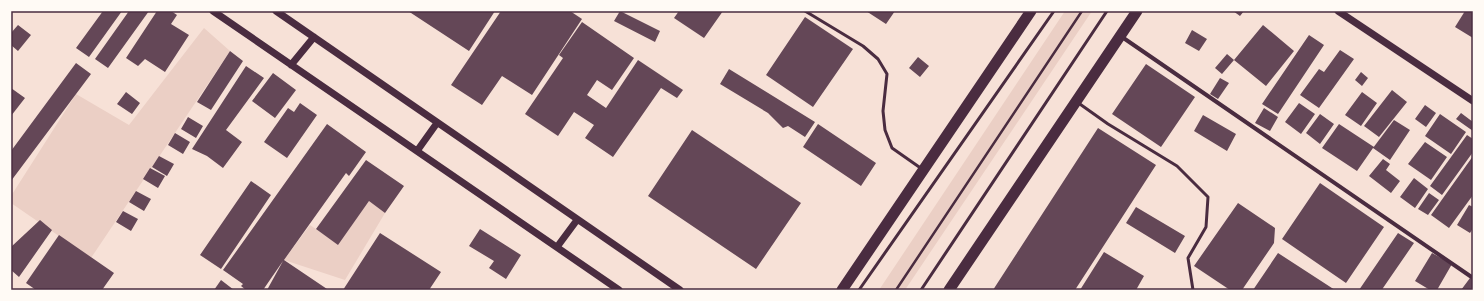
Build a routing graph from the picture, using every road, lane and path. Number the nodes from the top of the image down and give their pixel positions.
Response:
1 (213, 11) edge
2 (276, 11) edge
3 (805, 11) edge
4 (1031, 11) edge
5 (1054, 11) edge
6 (1082, 11) edge
7 (1107, 11) edge
8 (1137, 11) edge
9 (1338, 11) edge
10 (1120, 36) junction
11 (314, 37) junction
12 (291, 65) junction
13 (1076, 101) junction
14 (1473, 101) edge
15 (437, 123) junction
16 (417, 151) junction
17 (923, 170) junction
18 (577, 220) junction
19 (557, 247) junction
20 (1473, 278) edge
21 (619, 290) edge
22 (680, 290) edge
23 (842, 290) edge
24 (859, 290) edge
25 (896, 290) edge
26 (921, 290) edge
27 (949, 290) edge
28 (1193, 290) edge

1 - 12 street
2 - 11 street
3 - 17 lane
4 - 17 highway
5 - 24 lane
6 - 25 path
7 - 26 lane
8 - 10 highway
9 - 14 street
10 - 13 highway
10 - 20 street
11 - 12 street
11 - 15 street
12 - 16 street
13 - 27 highway
13 - 28 lane
15 - 16 street
15 - 18 street
16 - 19 street
17 - 23 highway
18 - 19 street
18 - 22 street
19 - 21 street

